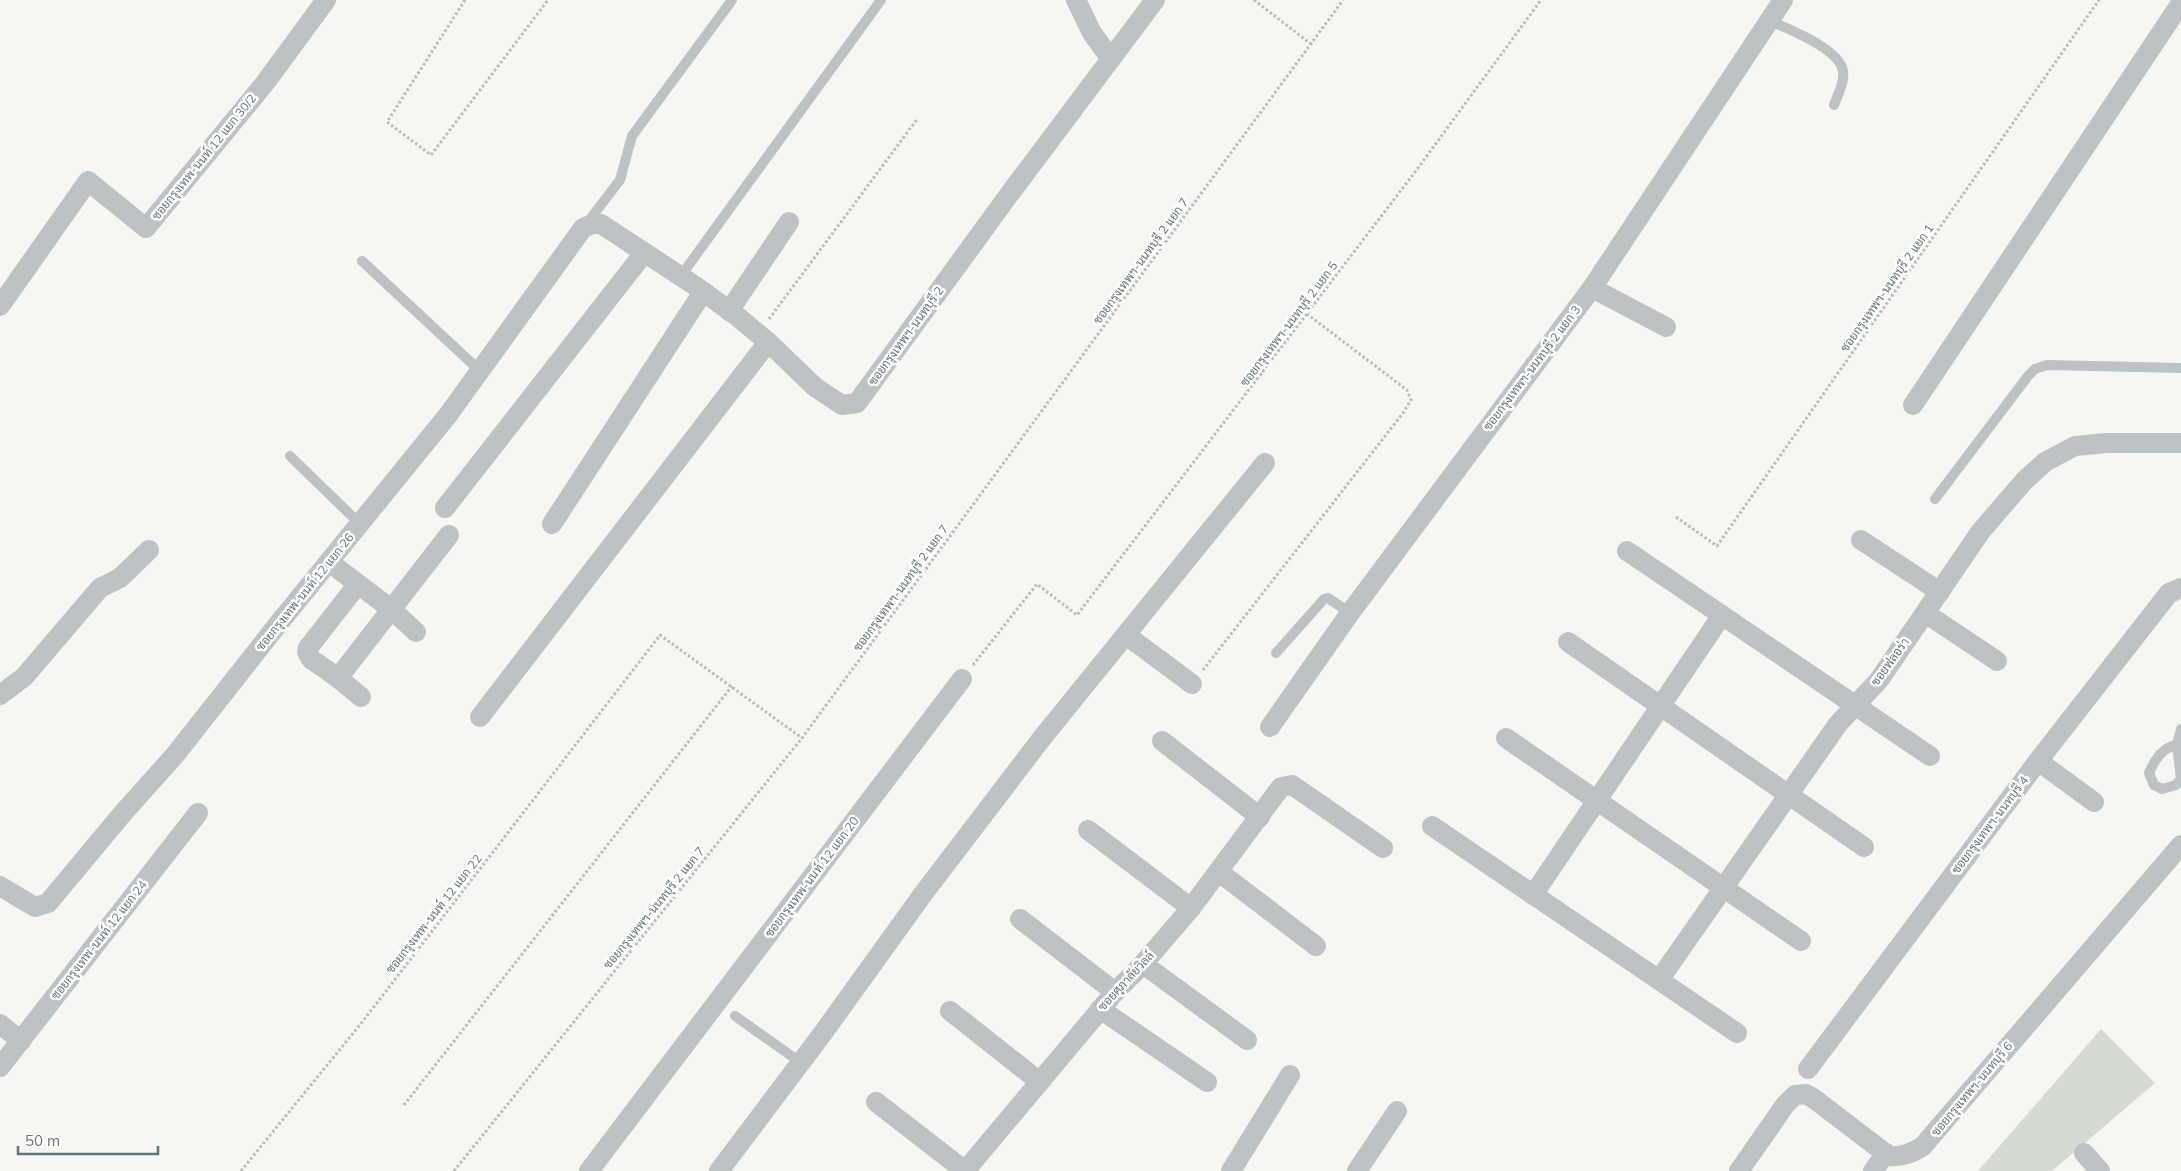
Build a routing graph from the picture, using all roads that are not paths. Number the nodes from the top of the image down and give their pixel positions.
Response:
1 (326, 0) edge
2 (732, 0) edge
3 (882, 0) edge
4 (1076, 0) edge
5 (1155, 0) edge
6 (1783, 0) edge
7 (2181, 3) edge
8 (1770, 21) junction
9 (1111, 59) junction
10 (1834, 105) dead end
11 (789, 222) dead end
12 (583, 228) junction
13 (644, 253) junction
14 (362, 261) dead end
15 (680, 277) junction
16 (1592, 288) junction
17 (702, 292) junction
18 (0, 306) edge
19 (729, 311) junction
20 (1666, 327) dead end
21 (763, 338) junction
22 (2181, 368) edge
23 (480, 371) junction
24 (1913, 405) dead end
25 (2181, 443) edge
26 (290, 456) dead end
27 (1265, 463) dead end
28 (1935, 499) dead end
29 (445, 508) dead end
30 (360, 524) junction
31 (552, 524) dead end
32 (449, 535) dead end
33 (1861, 540) dead end
34 (149, 550) dead end
35 (1627, 551) dead end
36 (329, 562) junction
37 (358, 584) junction
38 (2181, 588) edge
39 (1940, 592) junction
40 (391, 609) junction
41 (1350, 613) junction
42 (1925, 613) junction
43 (1722, 615) junction
44 (416, 632) dead end
45 (1126, 635) junction
46 (1568, 642) dead end
47 (1276, 653) dead end
48 (1997, 661) dead end
49 (338, 678) junction
50 (962, 679) road end
51 (1192, 684) road end
52 (0, 695) edge
53 (361, 697) dead end
54 (1660, 706) junction
55 (1856, 706) junction
56 (480, 717) dead end
57 (1270, 727) dead end
58 (2181, 729) edge
59 (1506, 738) dead end
60 (1162, 741) dead end
61 (2179, 745) edge
62 (1930, 756) dead end
63 (2038, 761) junction
64 (1789, 795) junction
65 (1596, 800) junction
66 (2094, 802) dead end
67 (198, 813) dead end
68 (1260, 817) junction
69 (1432, 826) dead end
70 (1088, 830) dead end
71 (2181, 845) edge
72 (1864, 847) dead end
73 (1383, 848) dead end
74 (1219, 872) junction
75 (0, 886) edge
76 (1724, 888) junction
77 (1533, 895) junction
78 (1191, 908) junction
79 (1020, 919) dead end
80 (1801, 941) dead end
81 (1316, 946) dead end
82 (1143, 964) junction
83 (1659, 980) junction
84 (1115, 992) junction
85 (1100, 1009) junction
86 (950, 1012) dead end
87 (735, 1016) dead end
88 (0, 1024) edge
89 (1737, 1033) dead end
90 (1247, 1040) dead end
91 (21, 1041) junction
92 (800, 1062) junction
93 (0, 1067) edge
94 (1808, 1069) dead end
95 (1290, 1075) dead end
96 (1040, 1082) junction
97 (1207, 1082) dead end
98 (876, 1102) dead end
99 (1397, 1111) dead end
100 (1886, 1153) junction
101 (2084, 1153) dead end
102 (589, 1171) edge
103 (719, 1171) edge
104 (965, 1171) edge
105 (1231, 1171) edge
106 (1357, 1171) edge
107 (1739, 1171) edge
108 (1873, 1171) edge
109 (2100, 1171) edge

1 - 18 street, ซอยกรุงเทพ-นนท์ 12 แยก 30/2
2 - 12 lane
3 - 15 lane
4 - 9 street
5 - 9 street, ซอยกรุงเทพฯ-นนทบุรี 2
6 - 8 street, ซอยกรุงเทพฯ-นนทบุรี 2 แยก 3
7 - 24 street
8 - 10 lane
8 - 16 street, ซอยกรุงเทพฯ-นนทบุรี 2 แยก 3
9 - 21 street, ซอยกรุงเทพฯ-นนทบุรี 2
11 - 19 street
12 - 13 street, ซอยกรุงเทพฯ-นนทบุรี 2
12 - 23 street, ซอยกรุงเทพ-นนท์ 12 แยก 26
13 - 15 street, ซอยกรุงเทพฯ-นนทบุรี 2
13 - 29 street
14 - 23 lane
15 - 17 street, ซอยกรุงเทพฯ-นนทบุรี 2
16 - 20 street
16 - 41 street, ซอยกรุงเทพฯ-นนทบุรี 2 แยก 3
17 - 19 street, ซอยกรุงเทพฯ-นนทบุรี 2
17 - 31 street
19 - 21 street, ซอยกรุงเทพฯ-นนทบุรี 2
21 - 56 street
22 - 28 lane
23 - 30 street, ซอยกรุงเทพ-นนท์ 12 แยก 26
25 - 39 street, ซอยฟลอร่า
26 - 30 lane
27 - 45 street
30 - 36 street, ซอยกรุงเทพ-นนท์ 12 แยก 26
32 - 40 street
33 - 39 street
34 - 52 street
35 - 43 street
36 - 37 street
36 - 75 street, ซอยกรุงเทพ-นนท์ 12 แยก 26
37 - 40 street
37 - 49 street
38 - 63 street, ซอยกรุงเทพฯ-นนทบุรี 4
39 - 42 street, ซอยฟลอร่า
40 - 44 street
40 - 49 street
41 - 47 lane
41 - 57 street, ซอยกรุงเทพฯ-นนทบุรี 2 แยก 3
42 - 48 street
42 - 55 street, ซอยฟลอร่า
43 - 54 street
43 - 55 street
45 - 51 street
45 - 92 street
46 - 54 street
49 - 53 street
50 - 102 street, ซอยกรุงเทพ-นนท์ 12 แยก 20
54 - 64 street
54 - 65 street
55 - 62 street
55 - 64 street, ซอยฟลอร่า
58 - 61 lane
59 - 65 street
60 - 68 street
63 - 66 street
63 - 94 street, ซอยกรุงเทพฯ-นนทบุรี 4
64 - 72 street
64 - 76 street, ซอยฟลอร่า
65 - 76 street
65 - 77 street
67 - 91 street, ซอยกรุงเทพ-นนท์ 12 แยก 24
68 - 73 street, ซอยศุภาลัยวิลล์
68 - 74 street, ซอยศุภาลัยวิลล์
69 - 77 street
70 - 78 street
71 - 100 street, ซอยกรุงเทพฯ-นนทบุรี 6
74 - 78 street, ซอยศุภาลัยวิลล์
74 - 81 street
76 - 80 street
76 - 83 street, ซอยฟลอร่า
77 - 83 street
78 - 82 street, ซอยศุภาลัยวิลล์
79 - 84 street
82 - 84 street, ซอยศุภาลัยวิลล์
82 - 90 street
83 - 89 street
84 - 85 street, ซอยศุภาลัยวิลล์
85 - 96 street, ซอยศุภาลัยวิลล์
85 - 97 street
86 - 96 street
87 - 92 lane
88 - 91 street
91 - 93 street, ซอยกรุงเทพ-นนท์ 12 แยก 24
92 - 103 street
95 - 105 street
96 - 104 street, ซอยศุภาลัยวิลล์
98 - 104 street
99 - 106 street
100 - 107 street
100 - 108 street
101 - 109 street

